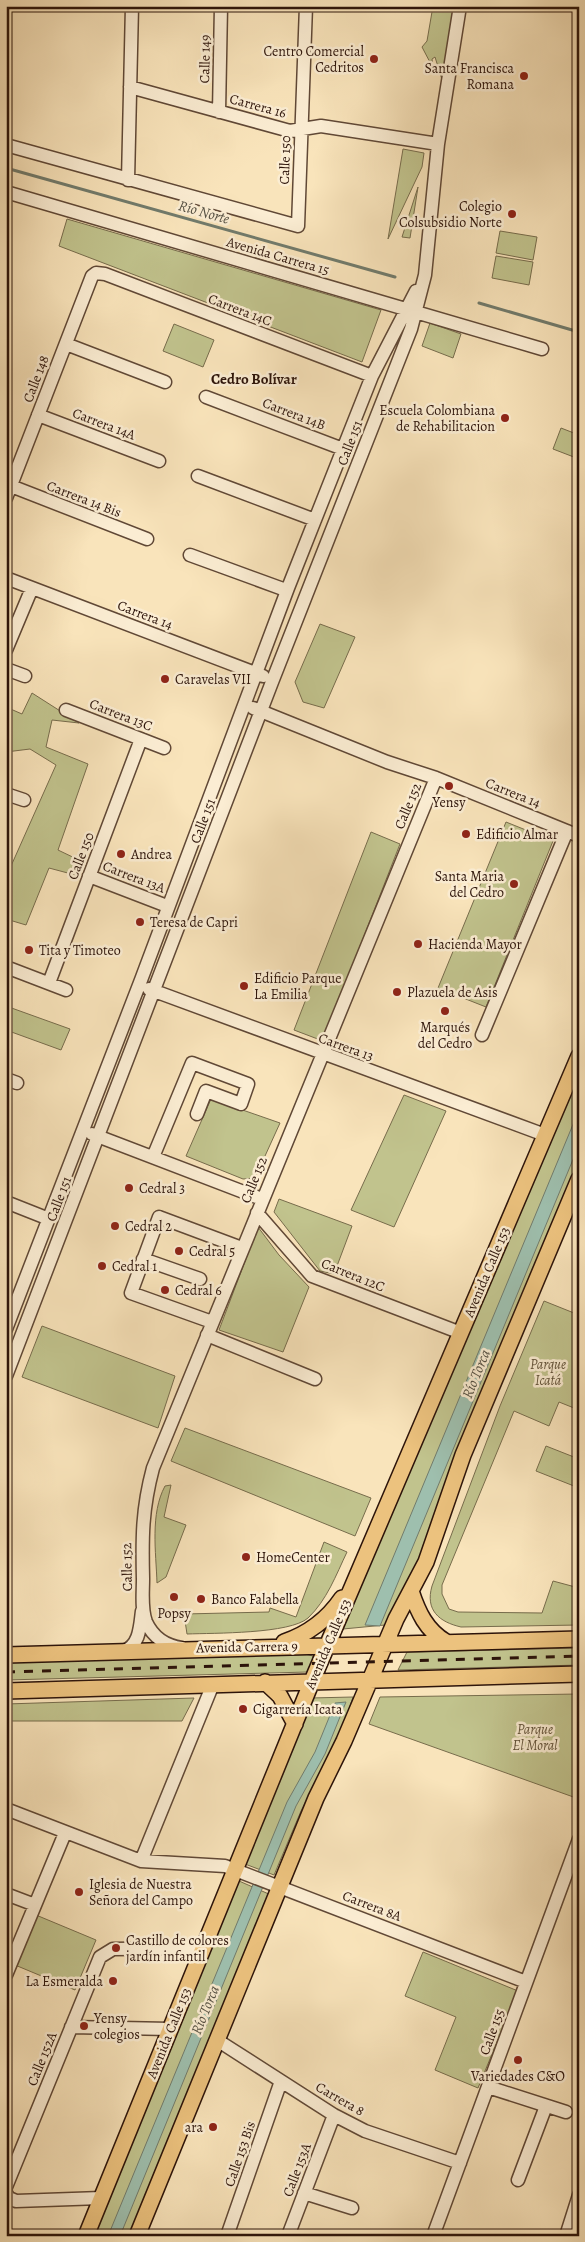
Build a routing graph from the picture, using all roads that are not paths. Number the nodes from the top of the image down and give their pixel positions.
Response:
1 (132, 6) edge
2 (221, 6) edge
3 (306, 6) edge
4 (460, 6) edge
5 (130, 87) junction
6 (219, 112) junction
7 (302, 130) junction
8 (438, 144) junction
9 (6, 145) edge
10 (128, 180) junction
11 (6, 192) edge
12 (96, 273) joint
13 (411, 310) junction
14 (66, 344) junction
15 (542, 349) dead end
16 (372, 376) junction
17 (166, 382) dead end
18 (206, 397) dead end
19 (38, 415) junction
20 (343, 449) junction
21 (159, 461) dead end
22 (198, 476) dead end
23 (8, 492) edge
24 (316, 520) junction
25 (147, 539) dead end
26 (190, 555) dead end
27 (6, 578) edge
28 (32, 588) junction
29 (288, 588) junction
30 (307, 593) junction
31 (6, 650) edge
32 (6, 669) edge
33 (256, 672) junction
34 (25, 676) dead end
35 (272, 682) junction
36 (266, 699) junction
37 (245, 701) junction
38 (66, 710) dead end
39 (260, 712) junction
40 (142, 739) junction
41 (164, 748) dead end
42 (436, 778) junction
43 (6, 794) edge
44 (24, 800) dead end
45 (573, 834) edge
46 (89, 876) junction
47 (167, 906) junction
48 (6, 967) edge
49 (141, 980) junction
50 (48, 983) junction
51 (66, 990) dead end
52 (154, 992) junction
53 (482, 1035) dead end
54 (321, 1054) junction
55 (579, 1056) edge
56 (104, 1077) junction
57 (118, 1087) junction
58 (197, 1114) dead end
59 (82, 1133) junction
60 (545, 1135) junction
61 (99, 1137) junction
62 (153, 1158) junction
63 (579, 1179) edge
64 (262, 1199) junction
65 (6, 1202) edge
66 (257, 1213) junction
67 (49, 1219) junction
68 (242, 1248) junction
69 (143, 1259) junction
70 (200, 1279) dead end
71 (212, 1322) junction
72 (6, 1329) edge
73 (461, 1333) junction
74 (207, 1335) junction
75 (6, 1376) edge
76 (315, 1379) dead end
77 (361, 1570) junction
78 (411, 1591) junction
79 (143, 1604) junction
80 (579, 1639) edge
81 (446, 1642) junction
82 (381, 1644) junction
83 (328, 1645) junction
84 (270, 1647) junction
85 (184, 1649) junction
86 (124, 1651) junction
87 (6, 1656) edge
88 (579, 1674) edge
89 (365, 1679) junction
90 (312, 1681) junction
91 (265, 1682) junction
92 (213, 1684) junction
93 (6, 1691) edge
94 (295, 1724) junction
95 (6, 1809) edge
96 (66, 1833) junction
97 (579, 1839) edge
98 (140, 1861) junction
99 (205, 1864) junction
100 (242, 1873) junction
101 (274, 1885) junction
102 (228, 1886) junction
103 (6, 1894) edge
104 (35, 1905) junction
105 (204, 1948) junction
106 (6, 1974) edge
107 (526, 1982) junction
108 (71, 2028) junction
109 (170, 2029) junction
110 (217, 2040) junction
111 (282, 2081) junction
112 (488, 2087) junction
113 (546, 2106) junction
114 (566, 2112) dead end
115 (334, 2115) junction
116 (460, 2162) junction
117 (518, 2180) dead end
118 (6, 2187) edge
119 (6, 2193) edge
120 (304, 2193) junction
121 (579, 2195) edge
122 (102, 2198) junction
123 (352, 2208) dead end
124 (86, 2236) edge
125 (137, 2236) edge
126 (227, 2236) edge
127 (288, 2236) edge
128 (433, 2236) edge
129 (566, 2236) edge

1 - 5 street
2 - 6 street, Calle 149
3 - 7 street, Calle 150
4 - 8 street, Calle 151
5 - 6 street, Carrera 16
5 - 10 street
6 - 7 street, Carrera 16
7 - 8 street, Carrera 16
7 - 10 street, Calle 150
8 - 13 street, Calle 151
9 - 10 street
11 - 13 street, Avenida Carrera 15
12 - 14 street, Calle 148
12 - 16 street, Carrera 14C
13 - 15 street, Avenida Carrera 15
13 - 16 street, Calle 151
13 - 30 street, Calle 151
14 - 17 street
14 - 19 street, Calle 148
16 - 20 street, Calle 151
18 - 20 street, Carrera 14B
19 - 21 street, Carrera 14A
19 - 23 street, Calle 148
20 - 24 street, Calle 151
22 - 24 street
23 - 25 street, Carrera 14 Bis
24 - 29 street, Calle 151
26 - 29 street
27 - 28 street, Carrera 14
28 - 31 street
28 - 33 street, Carrera 14
29 - 30 street
29 - 33 street, Calle 151
30 - 35 street, Calle 151
32 - 34 street
33 - 35 street, Carrera 14
33 - 37 street, Calle 151
35 - 36 street, Calle 151
36 - 39 street, Calle 151
36 - 42 street, Carrera 14
37 - 39 street, Carrera 14
37 - 47 street, Calle 151
38 - 40 street, Carrera 13C
39 - 42 street, Carrera 14
39 - 52 street, Calle 151
40 - 41 street, Carrera 13C
40 - 46 street, Calle 150
42 - 45 street, Carrera 14
42 - 54 street, Calle 152
43 - 44 street
45 - 53 street
46 - 47 street, Carrera 13A
46 - 50 street, Calle 150
47 - 49 street, Calle 151
48 - 50 street
49 - 52 street, Carrera 13
49 - 56 street, Calle 151
50 - 51 street
52 - 54 street, Carrera 13
52 - 57 street, Calle 151
54 - 60 street, Carrera 13
54 - 64 street, Calle 152
55 - 60 main road, Avenida Calle 153
56 - 57 street
56 - 59 street, Calle 151
57 - 61 street, Calle 151
58 - 62 street
59 - 61 street
59 - 67 street, Calle 151
60 - 73 main road, Avenida Calle 153
61 - 62 street
61 - 75 street, Calle 151
62 - 64 street
63 - 78 main road
64 - 66 street, Calle 152
65 - 67 street
66 - 68 street, Calle 152
66 - 73 street, Carrera 12C
67 - 72 street, Calle 151
68 - 69 street
68 - 71 street, Calle 152
69 - 70 street
69 - 71 street
71 - 74 street, Calle 152
73 - 77 main road, Avenida Calle 153
74 - 76 street
74 - 79 street, Calle 152
77 - 83 main road, Avenida Calle 153
77 - 84 main road
78 - 81 main road
78 - 82 main road
79 - 85 street, Calle 152
79 - 86 street, Calle 152
80 - 81 main road, Avenida Carrera 9
81 - 82 main road, Avenida Carrera 9
82 - 83 main road, Avenida Carrera 9
82 - 89 main road
83 - 84 main road, Avenida Carrera 9
83 - 90 main road, Avenida Calle 153
84 - 85 main road, Avenida Carrera 9
85 - 86 main road, Avenida Carrera 9
86 - 87 main road, Avenida Carrera 9
88 - 89 main road
89 - 90 main road
89 - 101 main road
90 - 91 main road
90 - 94 main road, Avenida Calle 153
91 - 92 main road
91 - 94 main road
92 - 93 main road
92 - 98 street
94 - 100 main road, Avenida Calle 153
95 - 96 street, Carrera 8A
96 - 98 street, Carrera 8A
96 - 104 street
97 - 107 street, Calle 155
98 - 99 street, Carrera 8A
99 - 100 street, Carrera 8A
99 - 102 street
100 - 101 street, Carrera 8A
100 - 102 main road, Avenida Calle 153
101 - 107 street, Carrera 8A
101 - 110 main road
102 - 105 main road, Avenida Calle 153
103 - 104 street
104 - 106 street
105 - 108 street, Calle 152A
105 - 109 main road, Avenida Calle 153
107 - 112 street, Calle 155
108 - 109 street
108 - 118 street, Calle 152A
109 - 122 main road, Avenida Calle 153
110 - 111 street, Carrera 8
110 - 125 main road
111 - 115 street, Carrera 8
111 - 126 street, Calle 153 Bis
112 - 113 street
112 - 116 street, Calle 155
113 - 114 street
113 - 117 street
115 - 116 street, Carrera 8
115 - 120 street, Calle 153A
116 - 128 street, Calle 155
119 - 122 street
120 - 123 street
120 - 127 street, Calle 153A
121 - 129 street
122 - 124 main road, Avenida Calle 153

